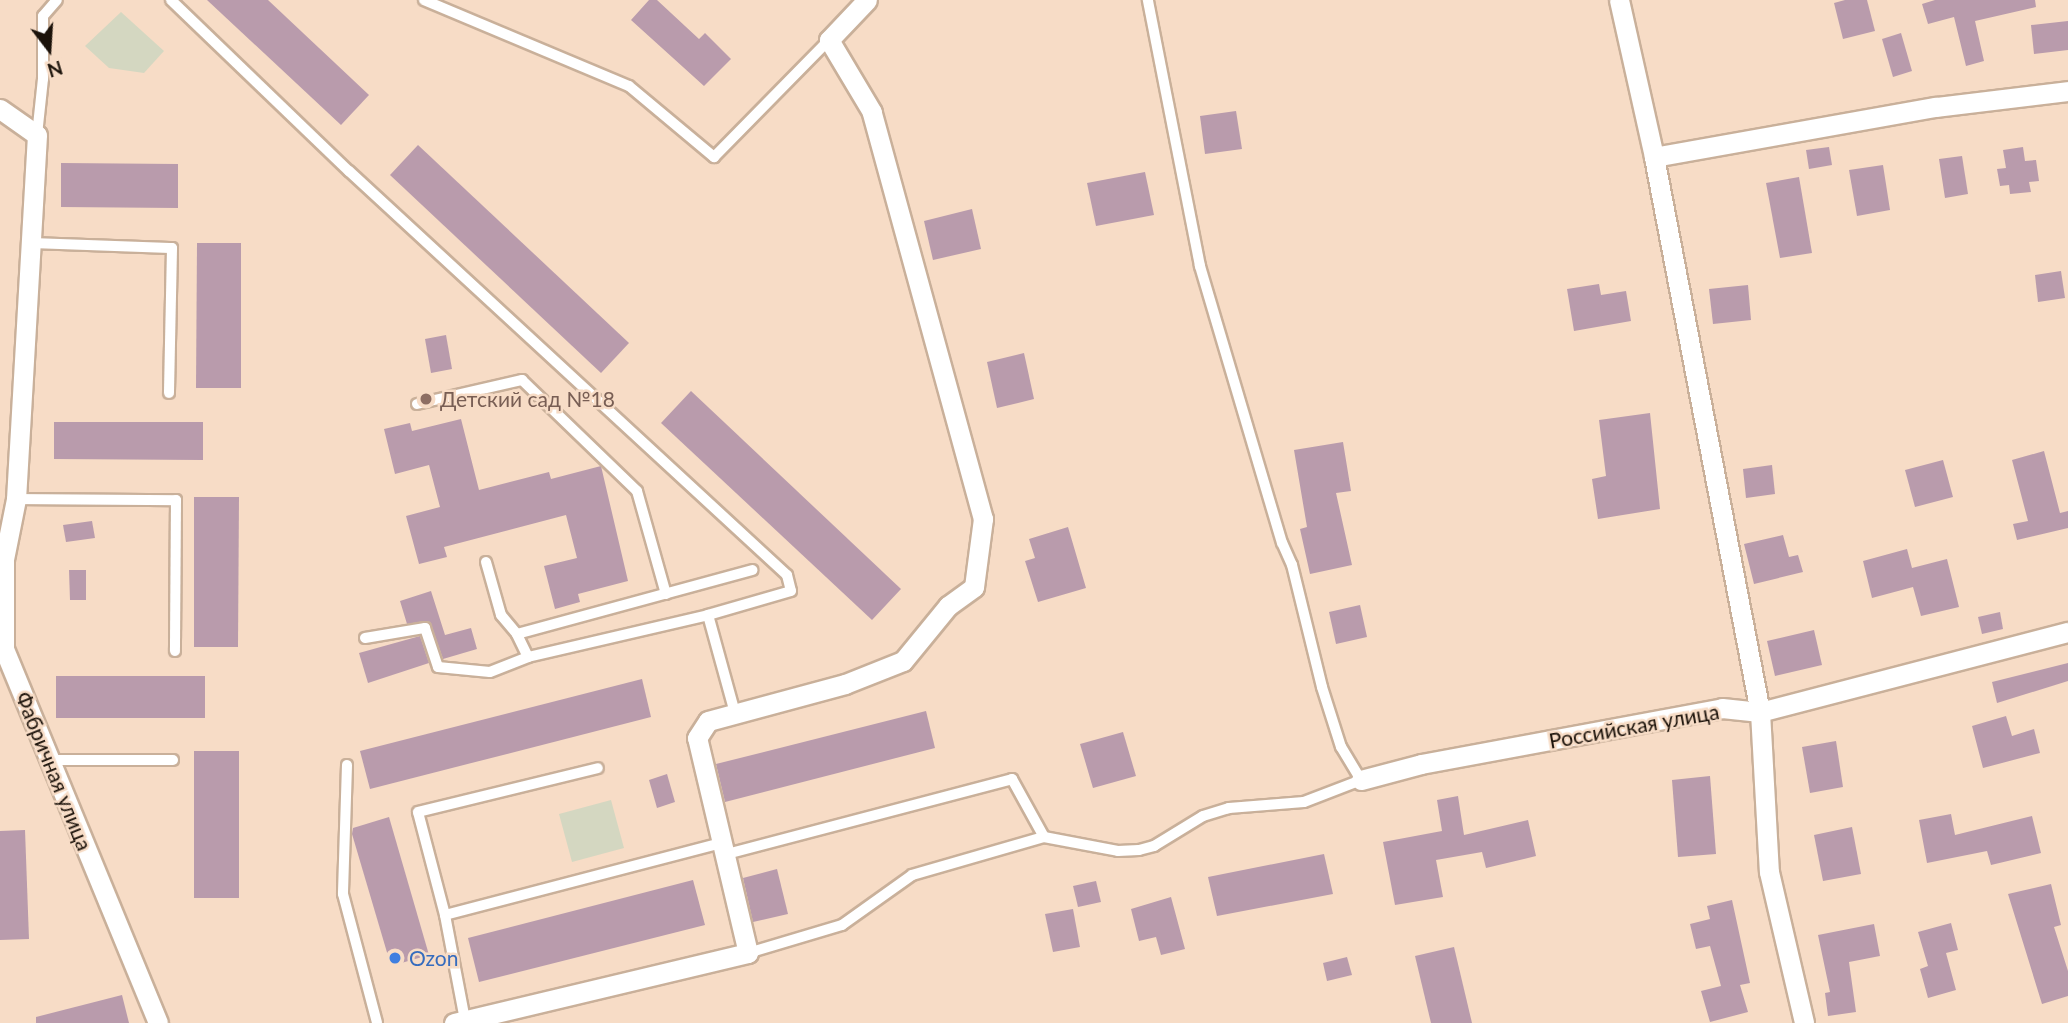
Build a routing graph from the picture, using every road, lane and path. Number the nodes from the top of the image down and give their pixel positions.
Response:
1 (57, 0) edge
2 (171, 0) edge
3 (424, 0) edge
4 (867, 0) edge
5 (1148, 0) edge
6 (1619, 0) edge
7 (829, 40) junction
8 (2068, 91) edge
9 (0, 108) edge
10 (37, 135) junction
11 (1654, 157) junction
12 (30, 243) junction
13 (169, 393) dead end
14 (417, 404) dead end
15 (16, 499) junction
16 (486, 562) dead end
17 (752, 570) dead end
18 (666, 594) junction
19 (708, 615) junction
20 (2, 620) edge
21 (2068, 632) edge
22 (517, 634) junction
23 (365, 638) dead end
24 (175, 650) dead end
25 (528, 657) junction
26 (1760, 712) junction
27 (735, 713) junction
28 (50, 760) junction
29 (173, 760) dead end
30 (347, 765) dead end
31 (598, 768) dead end
32 (1362, 780) junction
33 (1045, 837) junction
34 (722, 849) junction
35 (445, 915) junction
36 (748, 953) junction
37 (459, 1022) edge
38 (158, 1023) edge
39 (377, 1023) edge
40 (1804, 1023) edge

1 - 10 lane
2 - 19 lane
3 - 7 lane
4 - 7 street
5 - 32 lane
6 - 11 street
7 - 27 street
8 - 11 street
9 - 10 street
10 - 12 street, Фабричная улица
11 - 26 street
12 - 13 lane
12 - 15 street, Фабричная улица
14 - 18 lane
15 - 20 street, Фабричная улица
15 - 24 lane
16 - 22 lane
17 - 18 lane
18 - 22 lane
19 - 25 lane
19 - 27 lane
20 - 28 street, Фабричная улица
21 - 26 street, Российская улица
22 - 25 lane
23 - 25 lane
26 - 32 street, Российская улица
26 - 40 street
27 - 34 street
28 - 29 lane
28 - 38 street, Фабричная улица
30 - 39 lane
31 - 35 lane
32 - 33 lane
33 - 34 lane
33 - 36 lane
34 - 35 lane
34 - 36 street
35 - 37 lane
36 - 37 street

